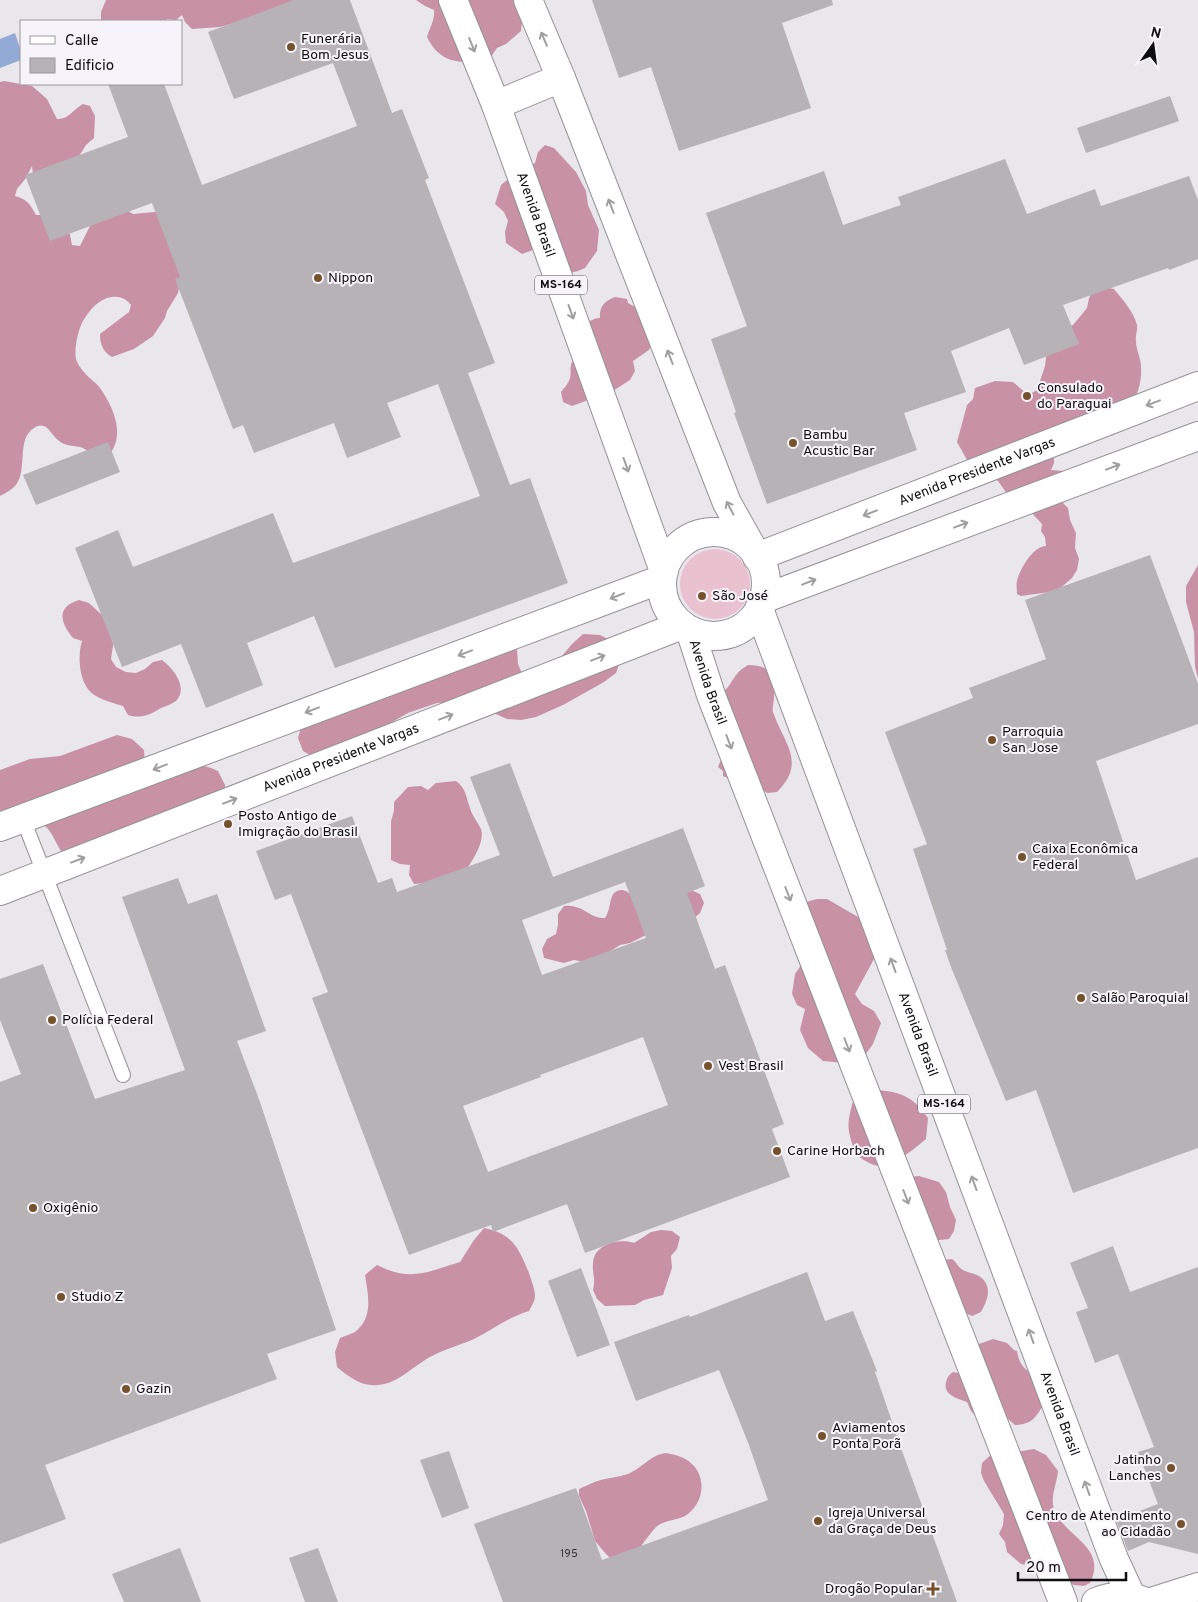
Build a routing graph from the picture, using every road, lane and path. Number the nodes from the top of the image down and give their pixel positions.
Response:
1 (453, 0) edge
2 (528, 0) edge
3 (561, 78) junction
4 (496, 105) junction
5 (1198, 386) edge
6 (1198, 436) edge
7 (756, 554) junction
8 (663, 575) junction
9 (761, 604) junction
10 (686, 628) junction
11 (12, 823) edge
12 (44, 874) junction
13 (0, 891) edge
14 (122, 1075) dead end
15 (1198, 1587) edge
16 (1143, 1601) edge
17 (1063, 1602) edge
18 (1096, 1602) edge

1 -> 4 main road, Avenida Brasil / MS-164
3 -> 2 main road, MS-164
3 - 4 main road
7 -> 3 main road, MS-164
4 -> 8 main road, Avenida Brasil / MS-164
5 -> 7 main road, Avenida Presidente Vargas
9 -> 6 main road
7 - 8 main road
7 - 9 main road, MS-164
8 - 10 main road, MS-164
8 -> 11 main road
9 - 10 main road
16 -> 9 main road, Avenida Brasil / MS-164
12 -> 10 main road, Avenida Presidente Vargas
10 -> 17 main road, Avenida Brasil / MS-164
11 - 12 lane
12 - 13 main road, Avenida Presidente Vargas
12 - 14 lane
15 - 16 main road
16 - 18 main road

